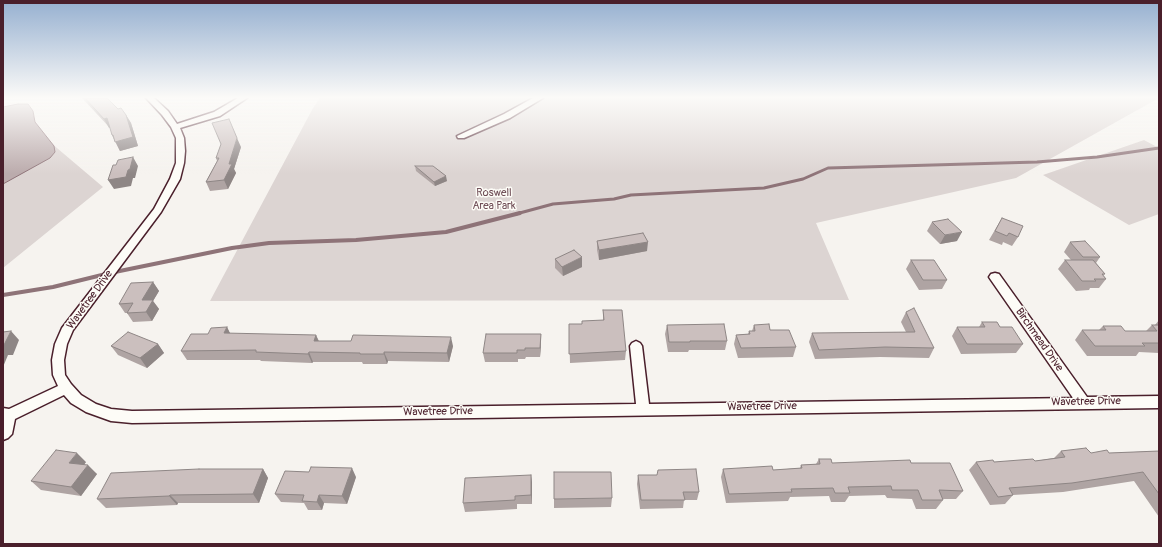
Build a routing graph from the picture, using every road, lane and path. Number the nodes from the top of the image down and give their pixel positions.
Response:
1 (173, 124) edge
2 (184, 124) edge
3 (490, 124) edge
4 (175, 126) junction
5 (461, 136) dead end
6 (995, 278) dead end
7 (636, 346) dead end
8 (66, 388) junction
9 (1083, 402) junction
10 (1159, 402) edge
11 (643, 409) junction
12 (6, 414) edge
13 (3, 434) edge

1 - 4 street, Wavetree Drive
2 - 4 street
3 - 5 street
4 - 8 street, Wavetree Drive
6 - 9 street, Birchmead Drive
7 - 11 street
8 - 11 street, Wavetree Drive
8 - 12 street
9 - 10 street, Wavetree Drive
9 - 11 street, Wavetree Drive
12 - 13 street

